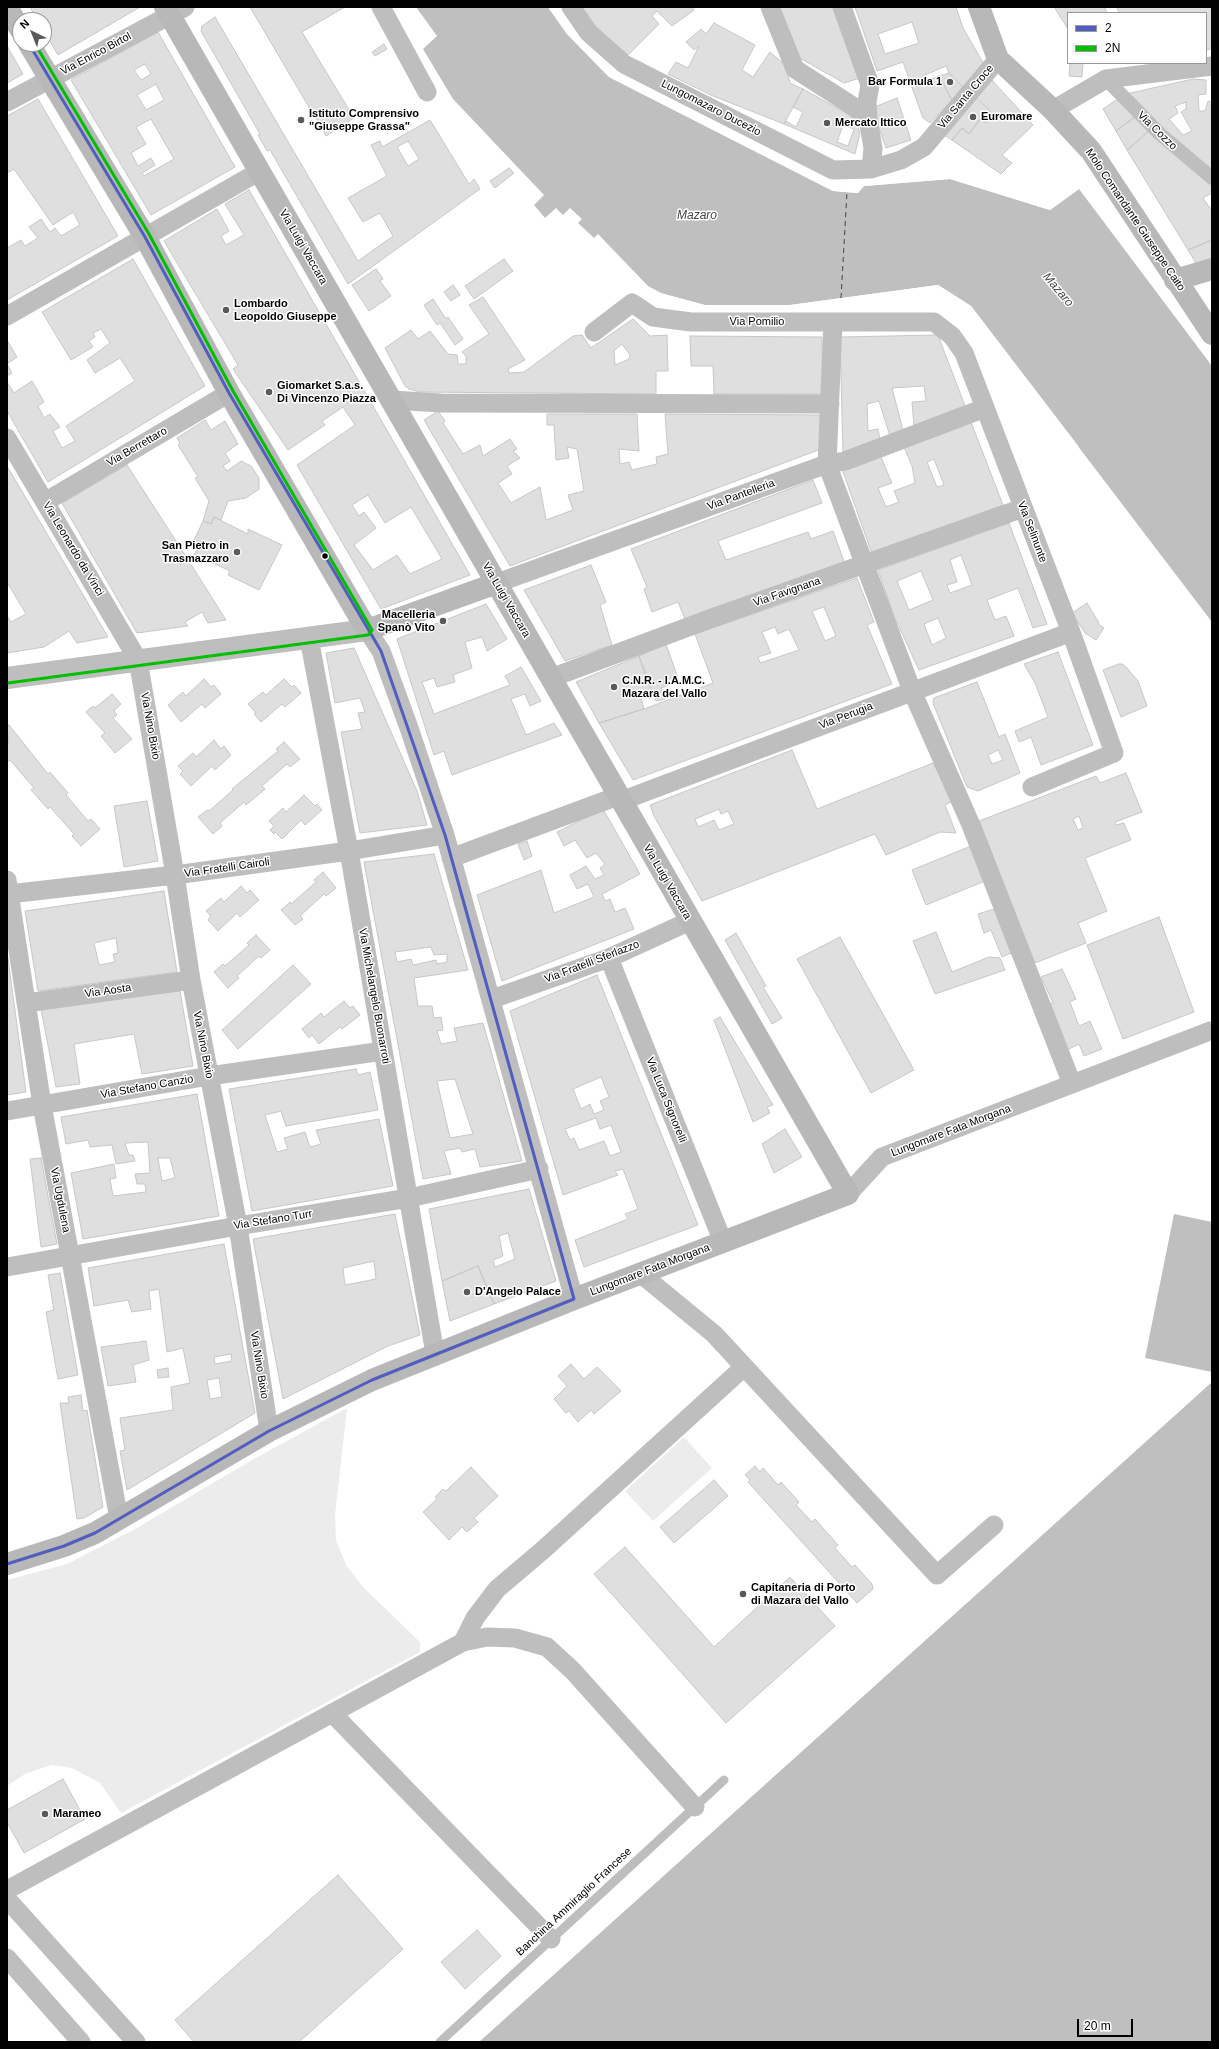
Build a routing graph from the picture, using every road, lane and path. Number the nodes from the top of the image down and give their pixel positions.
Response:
1 (381, 7) edge
2 (571, 7) edge
3 (770, 7) edge
4 (842, 7) edge
5 (979, 7) edge
6 (173, 9) edge
7 (34, 52) edge
8 (998, 59) junction
9 (1212, 66) edge
10 (49, 79) junction
11 (1106, 79) junction
12 (427, 92) dead end
13 (7, 102) edge
14 (1053, 110) junction
15 (868, 119) junction
16 (934, 135) joint
17 (871, 169) junction
18 (260, 171) junction
19 (1212, 178) edge
20 (145, 237) junction
21 (1212, 269) edge
22 (1175, 280) junction
23 (7, 316) edge
24 (833, 322) junction
25 (934, 322) joint
26 (594, 332) dead end
27 (1212, 334) edge
28 (229, 393) junction
29 (391, 400) junction
30 (830, 404) junction
31 (985, 408) junction
32 (7, 438) edge
33 (827, 464) junction
34 (45, 502) junction
35 (1023, 508) junction
36 (865, 564) junction
37 (498, 583) junction
38 (367, 630) junction
39 (1071, 632) junction
40 (309, 638) junction
41 (138, 660) junction
42 (7, 678) edge
43 (551, 678) junction
44 (912, 691) junction
45 (1032, 787) dead end
46 (620, 798) junction
47 (445, 835) junction
48 (349, 851) junction
49 (452, 858) junction
50 (175, 875) junction
51 (8, 887) edge
52 (690, 921) junction
53 (609, 958) junction
54 (191, 980) junction
55 (492, 999) junction
56 (26, 1003) junction
57 (1210, 1031) dead end
58 (383, 1052) junction
59 (209, 1076) junction
60 (1072, 1084) junction
61 (42, 1105) junction
62 (7, 1111) edge
63 (539, 1169) junction
64 (848, 1194) junction
65 (409, 1198) junction
66 (238, 1226) junction
67 (723, 1242) junction
68 (71, 1257) junction
69 (7, 1267) edge
70 (640, 1274) junction
71 (574, 1299) junction
72 (435, 1354) junction
73 (744, 1367) junction
74 (269, 1431) junction
75 (119, 1519) junction
76 (994, 1524) dead end
77 (7, 1564) edge
78 (463, 1642) junction
79 (332, 1713) junction
80 (724, 1780) dead end
81 (695, 1807) junction
82 (7, 1890) edge
83 (7, 1899) edge
84 (551, 1939) junction
85 (7, 1958) edge
86 (81, 2042) edge
87 (136, 2042) edge
88 (440, 2042) edge

1 - 12 street
2 - 17 street, Lungomazaro Ducezio
3 - 15 street
4 - 15 street
5 - 8 main road
6 - 10 street, Via Enrico Birtol
6 - 18 main road, Via Luigi Vaccara
7 - 10 main road
8 - 14 main road, Molo Comandante Giuseppe Caito
8 - 16 street, Via Santa Croce
9 - 11 street
10 - 13 street, Via Enrico Birtol
10 - 20 main road
11 - 14 street
11 - 19 street, Via Cozzo
14 - 22 main road, Molo Comandante Giuseppe Caito
15 - 17 street
16 - 17 street, Lungomazaro Ducezio
18 - 20 street
18 - 29 main road, Via Luigi Vaccara
20 - 23 street
20 - 28 main road
21 - 22 main road
22 - 27 main road, Molo Comandante Giuseppe Caito
24 - 25 street, Via Pomilio
24 - 26 street, Via Pomilio
24 - 30 street
25 - 31 street, Via Selinunte
28 - 34 street, Via Berrettaro
28 - 38 main road
29 - 30 street
29 - 37 main road, Via Luigi Vaccara
30 - 33 street
31 - 33 street, Via Pantelleria
31 - 35 street, Via Selinunte
32 - 34 street, Via Leonardo da Vinci
33 - 36 street
33 - 37 street, Via Pantelleria
34 - 41 street, Via Leonardo da Vinci
35 - 36 street, Via Favignana
35 - 39 street, Via Selinunte
36 - 43 street, Via Favignana
36 - 44 street
37 - 38 main road
37 - 43 main road, Via Luigi Vaccara
38 - 40 street
38 - 47 street
39 - 44 street, Via Perugia
39 - 45 street, Via Selinunte
40 - 41 street
40 - 48 street, Via Michelangelo Buonarroti
41 - 42 street
41 - 50 street, Via Nino Bixio
43 - 46 main road, Via Luigi Vaccara
44 - 46 street, Via Perugia
44 - 60 street
46 - 49 street, Via Perugia
46 - 52 main road, Via Luigi Vaccara
47 - 48 street, Via Fratelli Cairoli
47 - 49 street
48 - 50 street, Via Fratelli Cairoli
48 - 58 street, Via Michelangelo Buonarroti
49 - 55 street
50 - 51 street, Via Fratelli Cairoli
50 - 54 street, Via Nino Bixio
51 - 56 street, Via Ugdulena
52 - 53 street, Via Fratelli Sferlazzo
52 - 64 main road, Via Luigi Vaccara
53 - 55 street, Via Fratelli Sferlazzo
53 - 67 street, Via Luca Signorelli
54 - 56 street, Via Aosta
54 - 59 street, Via Nino Bixio
55 - 63 street
56 - 61 street, Via Ugdulena
57 - 60 street, Lungomare Fata Morgana
58 - 59 street, Via Stefano Canzio
58 - 65 street, Via Michelangelo Buonarroti
59 - 61 street, Via Stefano Canzio
59 - 66 street, Via Nino Bixio
60 - 64 street, Lungomare Fata Morgana
61 - 62 street, Via Stefano Canzio
61 - 68 street, Via Ugdulena
63 - 65 street, Via Stefano Turr
63 - 71 street
64 - 67 main road, Lungomare Fata Morgana
65 - 66 street, Via Stefano Turr
65 - 72 street, Via Michelangelo Buonarroti
66 - 68 street, Via Stefano Turr
66 - 74 street, Via Nino Bixio
67 - 70 main road, Lungomare Fata Morgana
68 - 69 street, Via Stefano Turr
68 - 75 street, Via Ugdulena
70 - 71 main road, Lungomare Fata Morgana
70 - 73 street
71 - 72 main road, Lungomare Fata Morgana
72 - 74 main road, Lungomare Fata Morgana
73 - 76 street
73 - 78 street
74 - 75 main road, Lungomare Fata Morgana
75 - 77 main road, Lungomare Fata Morgana
78 - 79 street
78 - 81 street
79 - 82 street
79 - 84 street
80 - 81 lane, Banchina Ammiraglio Francese
81 - 84 lane, Banchina Ammiraglio Francese
83 - 87 street
84 - 88 lane, Banchina Ammiraglio Francese
85 - 86 street

